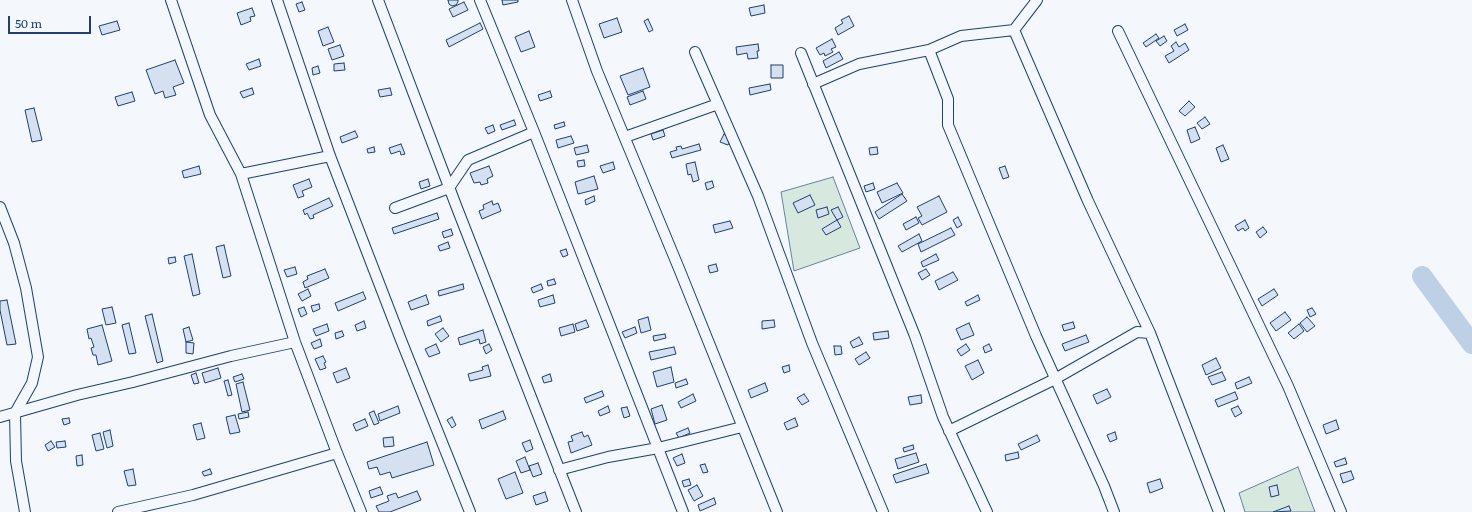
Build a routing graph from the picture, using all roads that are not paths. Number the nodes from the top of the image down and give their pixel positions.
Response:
1 (171, 0) edge
2 (277, 0) edge
3 (378, 0) edge
4 (480, 0) edge
5 (572, 0) edge
6 (1037, 0) edge
7 (1014, 30) junction
8 (1118, 31) dead end
9 (929, 50) junction
10 (695, 52) dead end
11 (801, 52) dead end
12 (813, 84) junction
13 (718, 104) junction
14 (534, 132) junction
15 (625, 137) junction
16 (330, 156) junction
17 (241, 174) junction
18 (449, 188) junction
19 (0, 207) edge
20 (395, 208) dead end
21 (1150, 334) junction
22 (295, 342) junction
23 (1055, 379) junction
24 (15, 413) junction
25 (0, 417) edge
26 (742, 427) junction
27 (949, 431) junction
28 (658, 448) junction
29 (337, 454) junction
30 (559, 470) junction
31 (26, 512) edge
32 (118, 512) edge
33 (361, 512) edge
34 (470, 512) edge
35 (576, 512) edge
36 (683, 512) edge
37 (777, 512) edge
38 (883, 512) edge
39 (987, 512) edge
40 (1114, 512) edge
41 (1219, 512) edge
42 (1341, 512) edge

1 - 17 street
2 - 16 street
3 - 18 street
4 - 14 street
5 - 15 street
6 - 7 street
7 - 9 street
7 - 21 street
8 - 42 street
9 - 12 street
9 - 23 street
10 - 13 street
11 - 12 street
12 - 27 street
13 - 15 street
13 - 38 street
14 - 18 street
14 - 28 street
15 - 26 street
16 - 17 street
16 - 34 street
17 - 22 street
18 - 20 street
18 - 30 street
19 - 24 street
21 - 23 street
21 - 41 street
22 - 24 street
22 - 29 street
23 - 27 street
23 - 40 street
24 - 25 street
24 - 31 street
26 - 28 street
26 - 37 street
27 - 39 street
28 - 30 street
28 - 36 street
29 - 32 street
29 - 33 street
30 - 35 street

